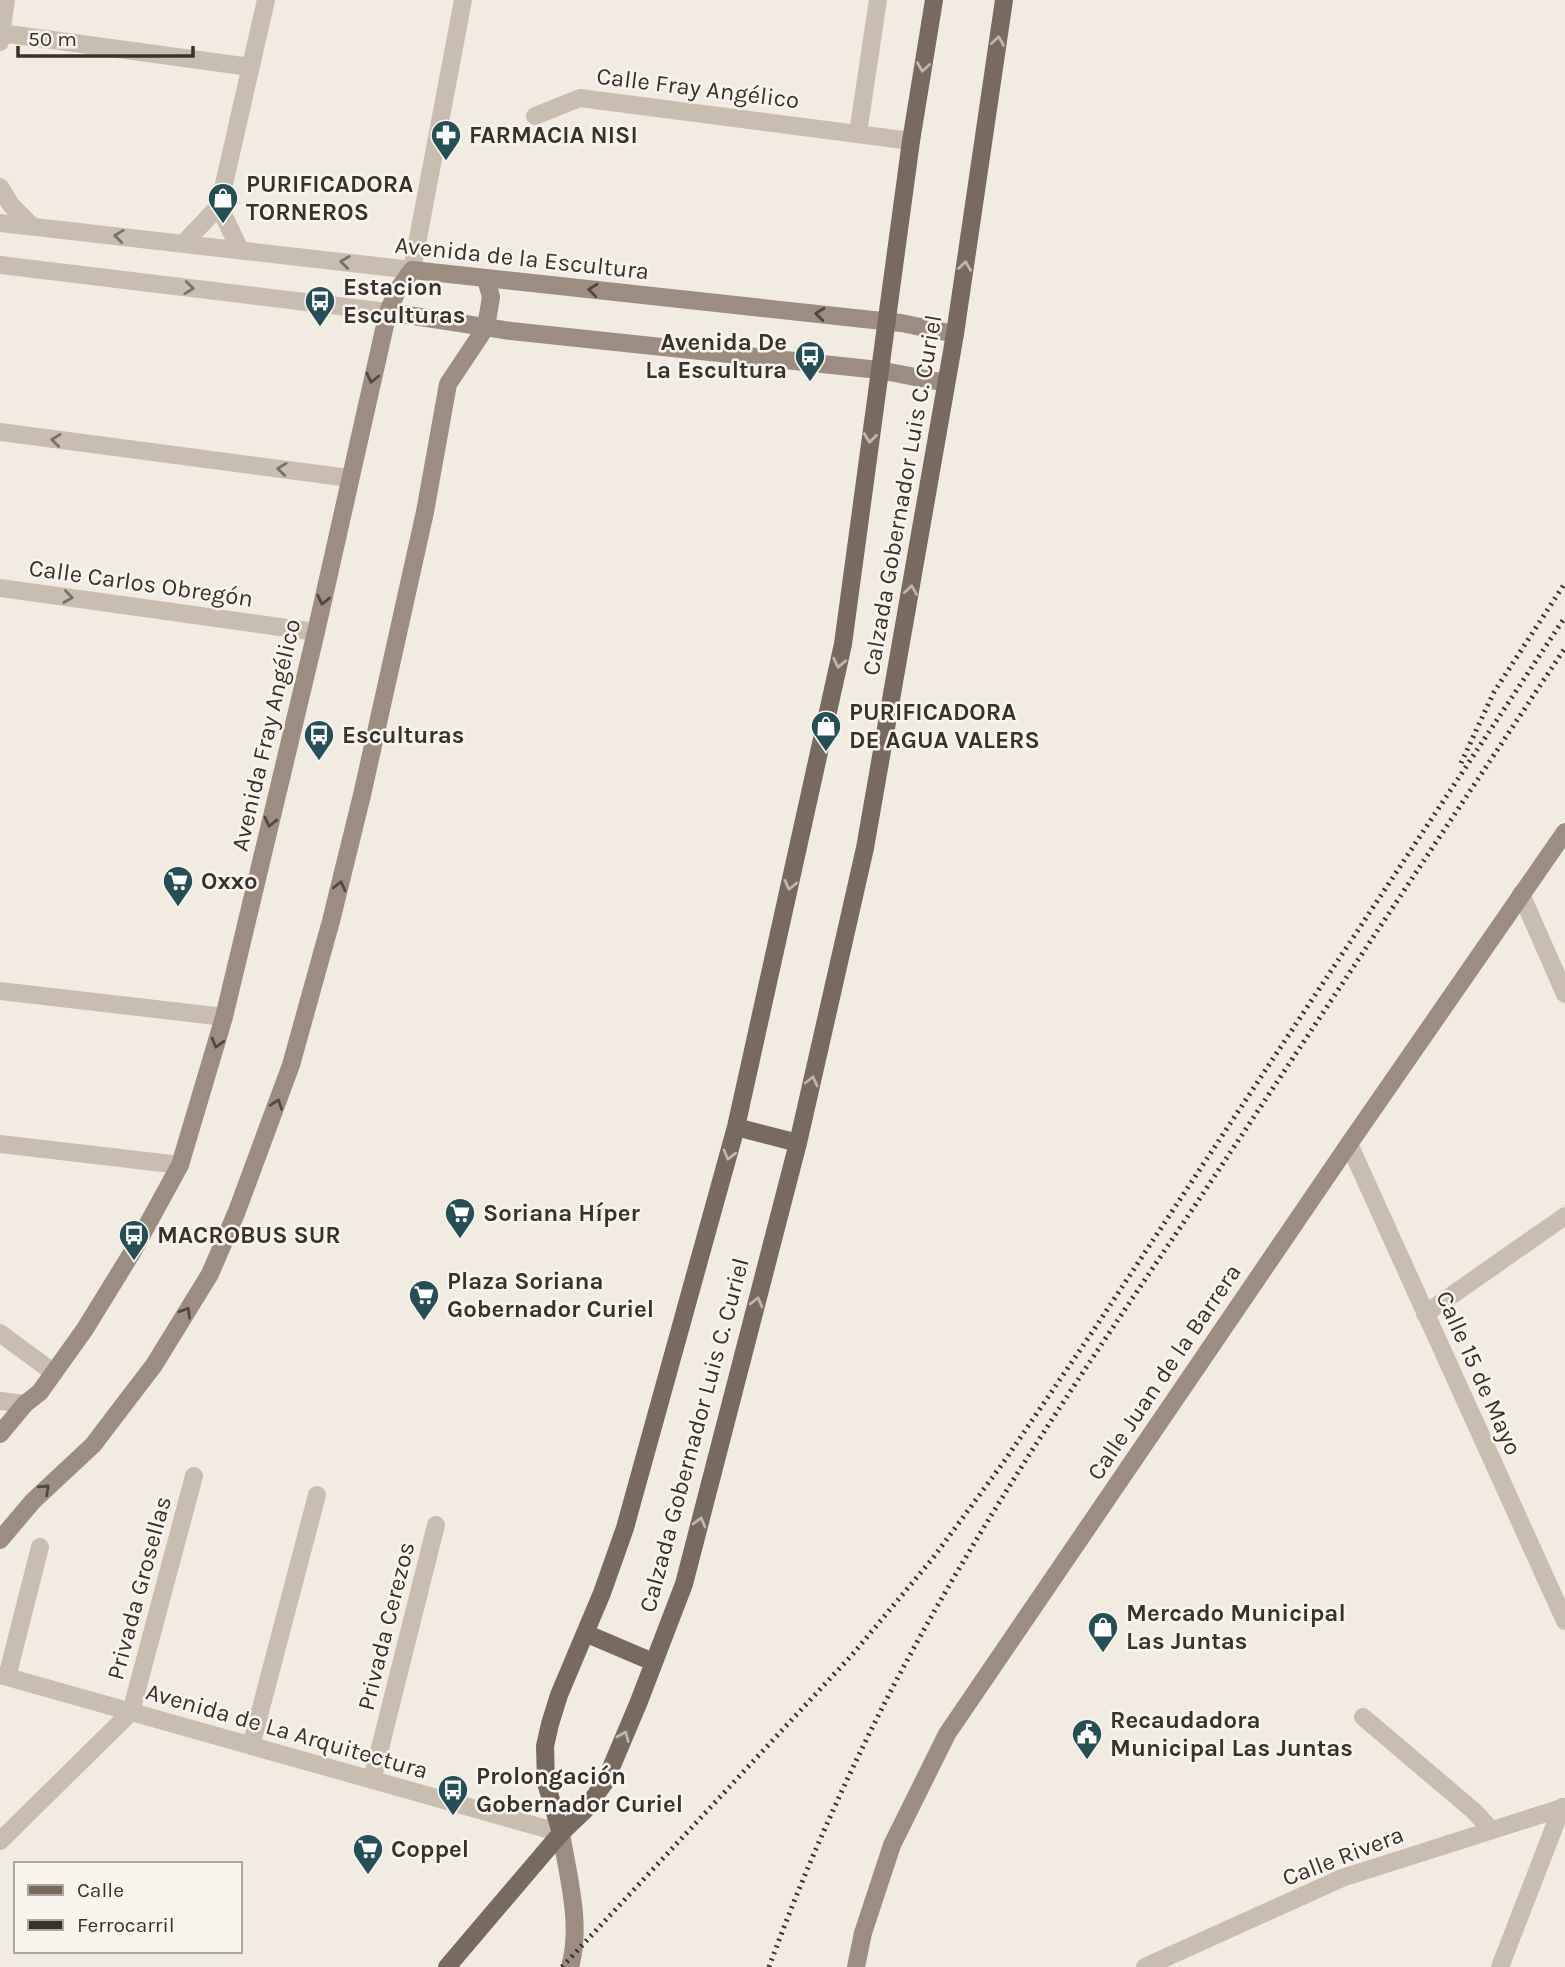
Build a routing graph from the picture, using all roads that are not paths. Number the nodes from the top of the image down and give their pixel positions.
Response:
1 (6, 0) edge
2 (266, 0) edge
3 (463, 0) edge
4 (877, 0) edge
5 (934, 0) edge
6 (1004, 0) edge
7 (1, 38) edge
8 (250, 67) junction
9 (535, 116) dead end
10 (858, 133) junction
11 (911, 141) junction
12 (0, 187) edge
13 (219, 206) junction
14 (0, 223) edge
15 (32, 226) junction
16 (183, 244) junction
17 (240, 250) junction
18 (0, 265) edge
19 (412, 270) junction
20 (485, 279) junction
21 (388, 312) junction
22 (887, 322) junction
23 (486, 327) junction
24 (955, 334) junction
25 (879, 370) junction
26 (946, 383) junction
27 (0, 432) edge
28 (349, 478) junction
29 (0, 588) edge
30 (316, 632) junction
31 (1565, 832) edge
32 (1521, 894) junction
33 (0, 991) edge
34 (1565, 994) edge
35 (224, 1017) junction
36 (736, 1127) junction
37 (798, 1143) junction
38 (0, 1144) edge
39 (1349, 1144) junction
40 (180, 1165) junction
41 (1565, 1216) edge
42 (1425, 1314) junction
43 (0, 1334) edge
44 (54, 1373) junction
45 (0, 1401) edge
46 (25, 1404) junction
47 (0, 1434) edge
48 (194, 1476) dead end
49 (317, 1495) dead end
50 (436, 1525) dead end
51 (0, 1540) edge
52 (40, 1547) dead end
53 (1565, 1621) edge
54 (585, 1633) junction
55 (653, 1662) junction
56 (4, 1676) edge
57 (131, 1712) junction
58 (1363, 1717) dead end
59 (251, 1746) junction
60 (372, 1780) junction
61 (1563, 1807) edge
62 (1491, 1830) junction
63 (561, 1833) junction
64 (0, 1842) edge
65 (447, 1967) edge
66 (570, 1967) edge
67 (856, 1967) edge
68 (1145, 1967) edge
69 (1500, 1967) edge

1 - 7 street
2 - 8 street
3 - 19 street, Avenida Fray Angélico
4 - 10 street
5 -> 11 main road, Calzada Gobernador Luis C. Curiel
24 -> 6 main road, Calzada Gobernador Luis C. Curiel
7 - 8 street
8 - 13 street
9 - 10 street, Calle Fray Angélico
10 - 11 street, Calle Fray Angélico
11 - 22 main road, Calzada Gobernador Luis C. Curiel
12 - 15 street
13 - 16 street
13 - 17 street
14 - 15 street, Avenida de la Escultura
16 -> 15 street, Avenida de la Escultura
16 - 17 street, Avenida de la Escultura
19 -> 17 street, Avenida de la Escultura
18 -> 21 street
19 - 20 street, Avenida de la Escultura
19 - 21 street, Avenida Fray Angélico
22 -> 20 street, Avenida de la Escultura
20 - 23 street
21 - 23 street
21 -> 28 street, Avenida Fray Angélico
22 - 24 street, Avenida de la Escultura
22 - 25 main road, Calzada Gobernador Luis C. Curiel
23 - 25 street
51 -> 23 street
24 - 26 main road, Calzada Gobernador Luis C. Curiel
25 - 26 street
25 -> 36 main road, Calzada Gobernador Luis C. Curiel
37 -> 26 main road, Calzada Gobernador Luis C. Curiel
28 -> 27 street
28 -> 30 street, Avenida Fray Angélico
29 -> 30 street, Calle Carlos Obregón
30 -> 35 street, Avenida Fray Angélico
31 - 32 street, Calle Juan de la Barrera
32 - 34 street
32 - 39 street, Calle Juan de la Barrera
33 - 35 street
35 -> 40 street, Avenida Fray Angélico
36 - 37 main road
36 -> 54 main road, Calzada Gobernador Luis C. Curiel
55 -> 37 main road, Calzada Gobernador Luis C. Curiel
38 - 40 street
39 - 42 street, Calle 15 de Mayo
39 - 67 street, Calle Juan de la Barrera
40 - 44 street, Avenida Fray Angélico
41 - 42 street
42 - 53 street, Calle 15 de Mayo
43 - 44 street
44 - 46 street, Avenida Fray Angélico
45 - 46 street
46 - 47 street, Avenida Fray Angélico
48 - 57 street, Privada Grosellas
49 - 59 street
50 - 60 street, Privada Cerezos
52 - 56 street
54 - 55 main road
54 - 63 main road, Calzada Gobernador Luis C. Curiel
63 -> 55 main road, Calzada Gobernador Luis C. Curiel
56 - 57 street, Avenida de La Arquitectura
57 - 59 street, Avenida de La Arquitectura
57 - 64 street
58 - 62 street
59 - 60 street, Avenida de La Arquitectura
60 - 63 street, Avenida de La Arquitectura
61 - 62 street, Calle Rivera
61 - 69 street
62 - 68 street, Calle Rivera
63 - 65 main road
63 - 66 street

